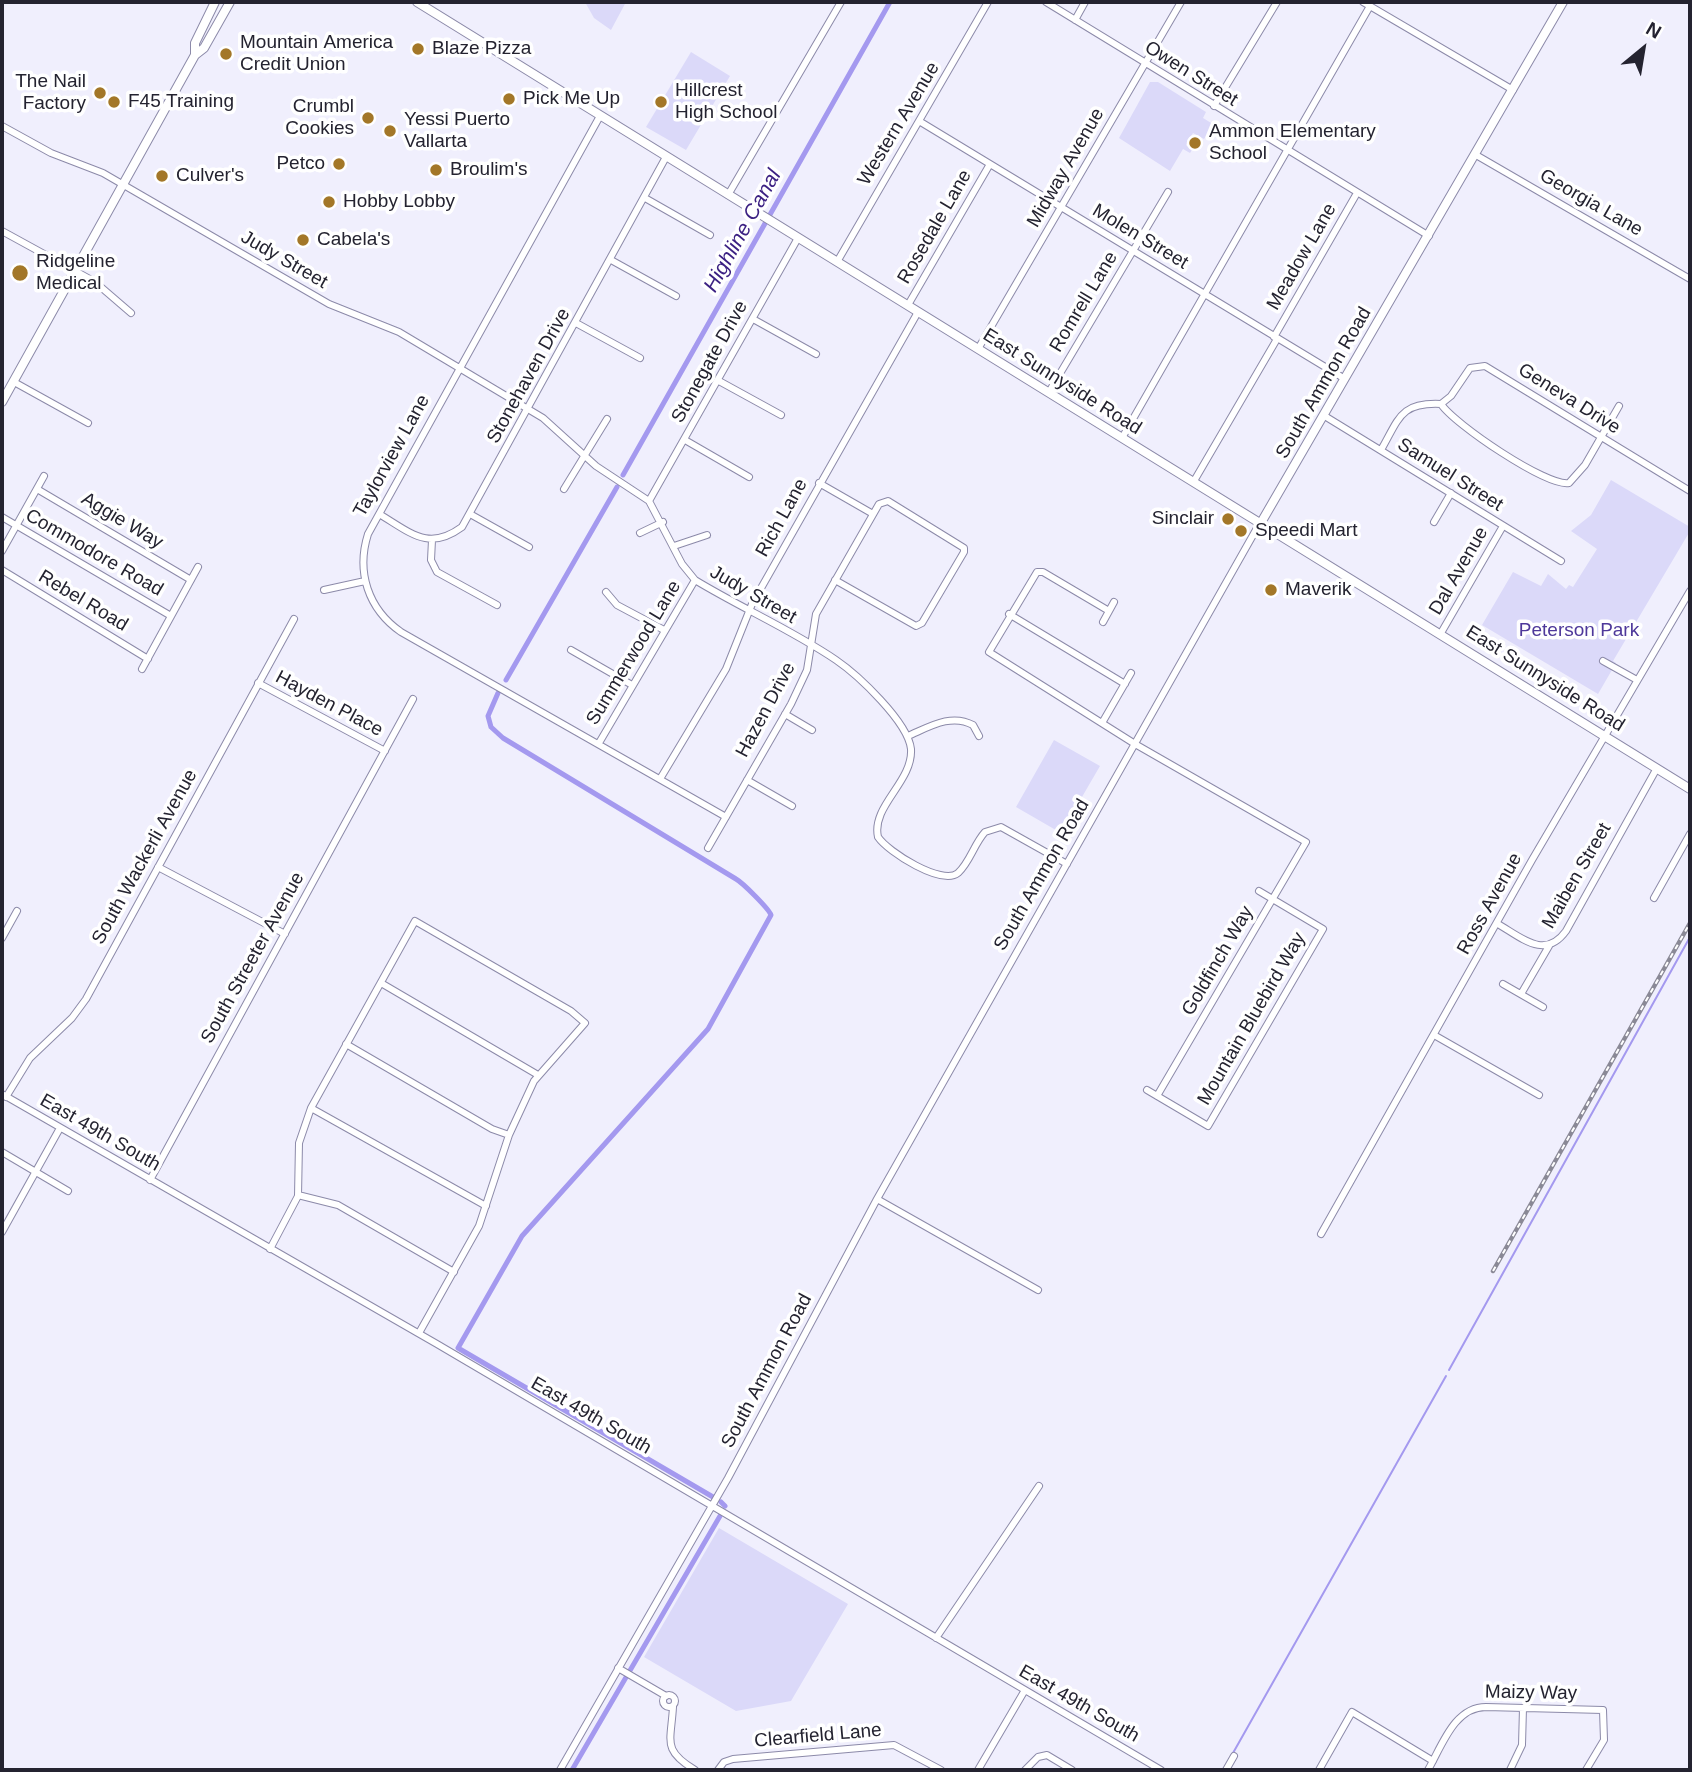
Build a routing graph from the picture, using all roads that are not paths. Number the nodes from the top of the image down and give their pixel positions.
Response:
1 (215, 2) edge
2 (230, 2) edge
3 (841, 2) edge
4 (988, 2) edge
5 (1046, 2) edge
6 (1085, 2) edge
7 (1181, 2) edge
8 (1277, 2) edge
9 (1563, 2) edge
10 (420, 3) edge
11 (1366, 4) edge
12 (1074, 20) junction
13 (195, 55) junction
14 (1145, 64) junction
15 (1513, 90) junction
16 (1214, 106) junction
17 (600, 116) junction
18 (919, 121) junction
19 (2, 126) edge
20 (1286, 150) junction
21 (1476, 155) junction
22 (666, 157) junction
23 (990, 164) junction
24 (123, 185) junction
25 (1168, 192) dead end
26 (1357, 193) junction
27 (728, 195) junction
28 (645, 198) junction
29 (1062, 208) junction
30 (2, 231) edge
31 (710, 235) dead end
32 (1429, 236) junction
33 (798, 238) junction
34 (1133, 251) junction
35 (611, 260) junction
36 (837, 262) junction
37 (75, 272) junction
38 (1690, 279) edge
39 (1202, 294) junction
40 (676, 296) dead end
41 (908, 305) junction
42 (918, 312) junction
43 (131, 313) dead end
44 (753, 319) junction
45 (576, 323) junction
46 (1276, 338) junction
47 (978, 349) junction
48 (816, 354) dead end
49 (640, 358) dead end
50 (460, 367) junction
51 (1345, 379) junction
52 (719, 381) junction
53 (14, 382) junction
54 (1049, 392) junction
55 (2, 402) edge
56 (1441, 404) junction
57 (1619, 406) dead end
58 (528, 409) junction
59 (781, 415) dead end
60 (1324, 415) junction
61 (607, 419) dead end
62 (88, 423) dead end
63 (1600, 437) junction
64 (1122, 438) junction
65 (685, 440) junction
66 (1381, 450) junction
67 (585, 456) junction
68 (44, 476) dead end
69 (749, 477) dead end
70 (1194, 481) junction
71 (819, 483) junction
72 (37, 489) junction
73 (564, 489) dead end
74 (1690, 491) edge
75 (1451, 493) junction
76 (649, 501) junction
77 (379, 514) junction
78 (470, 514) junction
79 (873, 514) junction
80 (2, 517) edge
81 (1262, 521) junction
82 (663, 522) junction
83 (1434, 522) dead end
84 (16, 526) junction
85 (1503, 526) junction
86 (640, 533) dead end
87 (707, 535) dead end
88 (432, 540) junction
89 (674, 546) junction
90 (529, 547) dead end
91 (2, 551) edge
92 (1561, 561) dead end
93 (198, 567) dead end
94 (2, 570) edge
95 (191, 580) junction
96 (695, 580) junction
97 (835, 580) junction
98 (365, 581) junction
99 (324, 590) dead end
100 (1690, 591) edge
101 (606, 592) dead end
102 (1114, 602) dead end
103 (497, 605) dead end
104 (748, 611) junction
105 (1109, 611) junction
106 (1009, 614) junction
107 (171, 616) junction
108 (294, 619) dead end
109 (1103, 622) dead end
110 (664, 630) junction
111 (1441, 633) junction
112 (812, 646) junction
113 (571, 650) dead end
114 (148, 659) junction
115 (1603, 661) dead end
116 (142, 669) dead end
117 (1131, 673) dead end
118 (1637, 680) junction
119 (258, 683) junction
120 (1125, 684) junction
121 (632, 685) junction
122 (413, 699) dead end
123 (785, 714) junction
124 (1102, 723) junction
125 (812, 730) dead end
126 (908, 736) junction
127 (979, 736) dead end
128 (1606, 736) junction
129 (599, 743) junction
130 (1135, 744) junction
131 (385, 751) junction
132 (1657, 768) junction
133 (660, 779) junction
134 (747, 780) junction
135 (1690, 789) edge
136 (792, 806) dead end
137 (726, 817) junction
138 (1690, 834) edge
139 (708, 848) dead end
140 (1067, 864) junction
141 (158, 867) junction
142 (1259, 891) dead end
143 (1654, 898) dead end
144 (1273, 899) junction
145 (16, 911) dead end
146 (1498, 924) junction
147 (4, 928) edge
148 (285, 934) junction
149 (2, 938) edge
150 (1549, 946) junction
151 (381, 983) junction
152 (1503, 984) dead end
153 (1521, 994) junction
154 (1543, 1007) dead end
155 (1434, 1035) junction
156 (346, 1044) junction
157 (538, 1075) junction
158 (1147, 1090) dead end
159 (1539, 1094) dead end
160 (4, 1096) edge
161 (1157, 1096) junction
162 (311, 1108) junction
163 (60, 1128) junction
164 (509, 1135) junction
165 (2, 1152) edge
166 (36, 1172) junction
167 (150, 1180) junction
168 (68, 1191) dead end
169 (298, 1195) junction
170 (877, 1199) junction
171 (486, 1206) junction
172 (2, 1232) edge
173 (1321, 1234) dead end
174 (270, 1249) junction
175 (454, 1272) junction
176 (1038, 1290) dead end
177 (419, 1333) junction
178 (1039, 1486) dead end
179 (713, 1505) junction
180 (936, 1638) junction
181 (620, 1669) junction
182 (1025, 1690) junction
183 (1523, 1708) junction
184 (1234, 1756) dead end
185 (1433, 1761) junction
186 (560, 1770) edge
187 (695, 1770) edge
188 (718, 1770) edge
189 (941, 1770) edge
190 (978, 1770) edge
191 (1025, 1770) edge
192 (1072, 1770) edge
193 (1161, 1770) edge
194 (1226, 1770) edge
195 (1319, 1770) edge
196 (1428, 1770) edge
197 (1510, 1770) edge
198 (1586, 1770) edge

1 - 13 main road
2 - 13 main road
3 - 27 street
4 - 18 street, Western Avenue
5 - 12 street, Owen Street
6 - 12 street
7 - 14 street, Midway Avenue
8 - 16 street
9 - 15 main road, South Ammon Road
10 - 17 main road, East Sunnyside Road
11 - 15 street
11 - 20 street
12 - 14 street, Owen Street
13 - 24 main road
14 - 16 street, Owen Street
14 - 29 street, Midway Avenue
15 - 21 main road, South Ammon Road
16 - 20 street, Owen Street
17 - 22 main road, East Sunnyside Road
17 - 50 street, Taylorview Lane
18 - 23 street, Molen Street
18 - 36 street, Western Avenue
19 - 24 street, Judy Street
20 - 26 street, Owen Street
20 - 39 street
21 - 32 main road, South Ammon Road
21 - 38 street, Georgia Lane
22 - 27 main road, East Sunnyside Road
22 - 28 street, Stonehaven Drive
23 - 29 street, Molen Street
23 - 41 street, Rosedale Lane
24 - 37 main road
24 - 50 street, Judy Street
25 - 34 street, Romrell Lane
26 - 32 street, Owen Street
26 - 46 street, Meadow Lane
27 - 33 main road, East Sunnyside Road
28 - 31 street
28 - 35 street, Stonehaven Drive
29 - 34 street, Molen Street
29 - 47 street, Midway Avenue
30 - 37 street
32 - 51 main road, South Ammon Road
33 - 36 main road, East Sunnyside Road
33 - 44 street, Stonegate Drive
34 - 39 street, Molen Street
34 - 54 street, Romrell Lane
35 - 40 street
35 - 45 street, Stonehaven Drive
36 - 41 main road, East Sunnyside Road
37 - 43 street
37 - 53 main road
39 - 46 street, Molen Street
39 - 64 street
41 - 42 main road, East Sunnyside Road
42 - 47 main road, East Sunnyside Road
42 - 71 street, Rich Lane
44 - 48 street
44 - 52 street, Stonegate Drive
45 - 49 street
45 - 58 street, Stonehaven Drive
46 - 51 street, Molen Street
46 - 70 street, Meadow Lane
47 - 54 main road, East Sunnyside Road
50 - 58 street, Judy Street
50 - 77 street, Taylorview Lane
51 - 60 main road, South Ammon Road
52 - 59 street
52 - 65 street, Stonegate Drive
53 - 55 main road
53 - 62 street
54 - 64 main road, East Sunnyside Road
56 - 63 street, Geneva Drive
56 - 63 street
56 - 66 street
57 - 63 street
58 - 67 street, Judy Street
58 - 78 street, Stonehaven Drive
60 - 66 street, Samuel Street
60 - 81 main road, South Ammon Road
61 - 67 street
63 - 74 street, Geneva Drive
64 - 70 main road, East Sunnyside Road
65 - 69 street
65 - 76 street, Stonegate Drive
66 - 75 street, Samuel Street
67 - 73 street
67 - 76 street, Judy Street
68 - 72 street
70 - 81 main road, East Sunnyside Road
71 - 79 street
71 - 104 street, Rich Lane
72 - 84 street
72 - 95 street, Aggie Way
75 - 83 street
75 - 85 street, Samuel Street
76 - 82 street, Judy Street
77 - 88 street
77 - 98 street, Taylorview Lane
78 - 88 street, Stonehaven Drive
78 - 90 street
79 - 97 street, Hazen Drive
79 - 97 street
80 - 84 street, Commodore Road
81 - 111 main road, East Sunnyside Road
81 - 130 street, South Ammon Road
82 - 86 street
82 - 89 street, Judy Street
84 - 91 street
84 - 107 street, Commodore Road
85 - 92 street, Samuel Street
85 - 111 street, Dal Avenue
87 - 89 street
88 - 103 street
89 - 96 street, Judy Street
93 - 95 street
94 - 114 street, Rebel Road
95 - 107 street
96 - 104 street, Judy Street
96 - 110 street, Summerwood Lane
97 - 112 street, Hazen Drive
98 - 99 street
98 - 129 street, Taylorview Lane
100 - 118 street, Ross Avenue
101 - 110 street
102 - 105 street
104 - 112 street, Judy Street
104 - 133 street, Rich Lane
105 - 106 street
105 - 109 street
106 - 120 street
106 - 124 street
107 - 114 street
108 - 119 street, South Wackerli Avenue
110 - 121 street, Summerwood Lane
111 - 128 main road, East Sunnyside Road
112 - 123 street, Hazen Drive
112 - 126 street, Judy Street
113 - 121 street
114 - 116 street
115 - 118 street
117 - 120 street
118 - 128 street, Ross Avenue
119 - 131 street, Hayden Place
119 - 141 street, South Wackerli Avenue
120 - 124 street
121 - 129 street, Summerwood Lane
122 - 131 street, South Streeter Avenue
123 - 125 street
123 - 134 street, Hazen Drive
124 - 130 street
126 - 127 street
126 - 140 street
128 - 132 main road, East Sunnyside Road
128 - 146 street, Ross Avenue
129 - 133 street, Taylorview Lane
130 - 140 street, South Ammon Road
130 - 144 street, Goldfinch Way
131 - 148 street, South Streeter Avenue
132 - 135 main road, East Sunnyside Road
132 - 150 street, Maiben Street
133 - 137 street, Taylorview Lane
134 - 136 street
134 - 137 street, Hazen Drive
137 - 139 street, Hazen Drive
138 - 143 street
140 - 170 street, South Ammon Road
141 - 148 street
141 - 160 street, South Wackerli Avenue
142 - 144 street
144 - 161 street, Goldfinch Way
144 - 161 street, Mountain Bluebird Way
145 - 147 street
146 - 150 street, Maiben Street
146 - 155 street, Ross Avenue
147 - 149 street
148 - 167 street, South Streeter Avenue
150 - 153 street
151 - 156 street
151 - 157 street
151 - 157 street
152 - 153 street
153 - 154 street
155 - 159 street
155 - 173 street, Ross Avenue
156 - 162 street
156 - 164 street
157 - 164 street
158 - 161 street
160 - 163 street, East 49th South
162 - 169 street
162 - 171 street
163 - 166 street
163 - 167 street, East 49th South
164 - 171 street
165 - 166 street
166 - 168 street
166 - 172 street
167 - 174 street, East 49th South
169 - 174 street
169 - 175 street
170 - 176 street
170 - 179 street, South Ammon Road
171 - 175 street
174 - 177 street, East 49th South
175 - 177 street
177 - 179 street, East 49th South
178 - 180 street
179 - 180 street, East 49th South
179 - 181 street, South Ammon Road
180 - 182 street, East 49th South
181 - 186 street, South Ammon Road
181 - 187 street
182 - 190 street
182 - 193 street, East 49th South
183 - 185 street, Maizy Way
183 - 197 street
183 - 198 street, Maizy Way
184 - 194 street
185 - 195 street
185 - 196 street
188 - 189 street, Clearfield Lane
191 - 192 street

